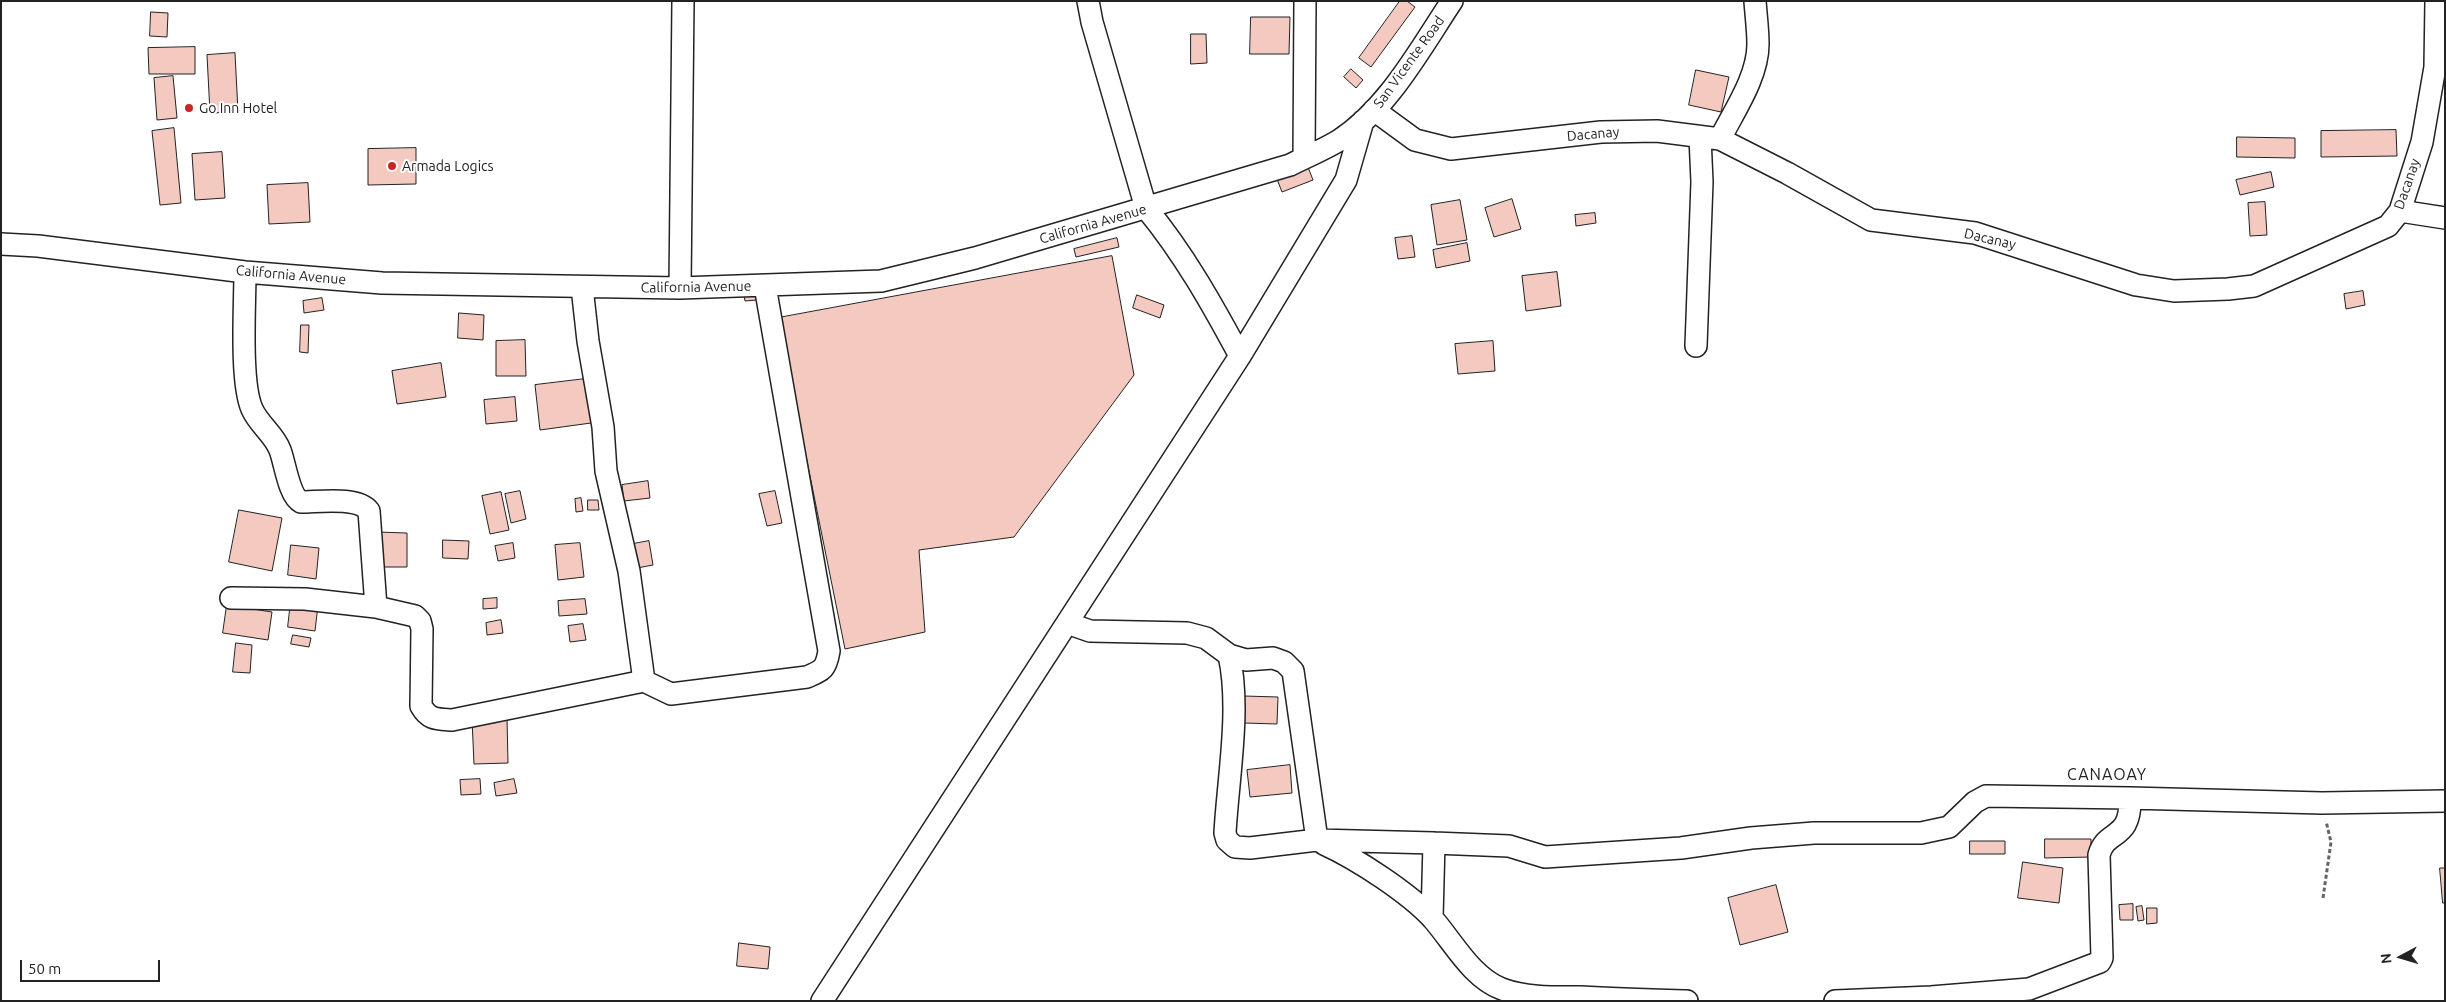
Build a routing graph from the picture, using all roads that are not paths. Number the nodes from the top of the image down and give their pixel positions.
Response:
1 (683, 1) edge
2 (1088, 1) edge
3 (1305, 1) edge
4 (1452, 1) edge
5 (1755, 1) edge
6 (2436, 1) edge
7 (1369, 115) junction
8 (1710, 138) junction
9 (1304, 158) junction
10 (1146, 208) junction
11 (2400, 211) junction
12 (2445, 218) edge
13 (1, 244) edge
14 (245, 272) junction
15 (765, 286) junction
16 (582, 287) junction
17 (680, 288) junction
18 (1696, 346) dead end
19 (1240, 356) junction
20 (231, 598) dead end
21 (376, 607) junction
22 (1066, 623) junction
23 (1229, 655) junction
24 (644, 681) junction
25 (2130, 798) junction
26 (2445, 801) edge
27 (1317, 840) junction
28 (1434, 843) junction
29 (1432, 918) junction
30 (822, 1001) edge
31 (1687, 1001) edge
32 (1835, 1001) edge

1 - 17 street
2 - 10 street
3 - 9 street
4 - 7 street, San Vicente Road
5 - 8 street
6 - 11 street, Dacanay
7 - 8 street, Dacanay
7 - 9 street, California Avenue
7 - 19 street
8 - 11 street, Dacanay
8 - 18 street
9 - 10 street, California Avenue
10 - 15 street, California Avenue
10 - 19 street
11 - 12 street
13 - 14 street, California Avenue
14 - 16 street, California Avenue
14 - 21 street
15 - 17 street, California Avenue
15 - 24 street
16 - 17 street, California Avenue
16 - 24 street
19 - 22 street
20 - 21 street
21 - 24 street
22 - 23 street
22 - 30 street
23 - 27 street
23 - 27 street
25 - 26 street
25 - 28 street
25 - 32 street
27 - 28 street
27 - 29 street
28 - 29 street
29 - 31 street

